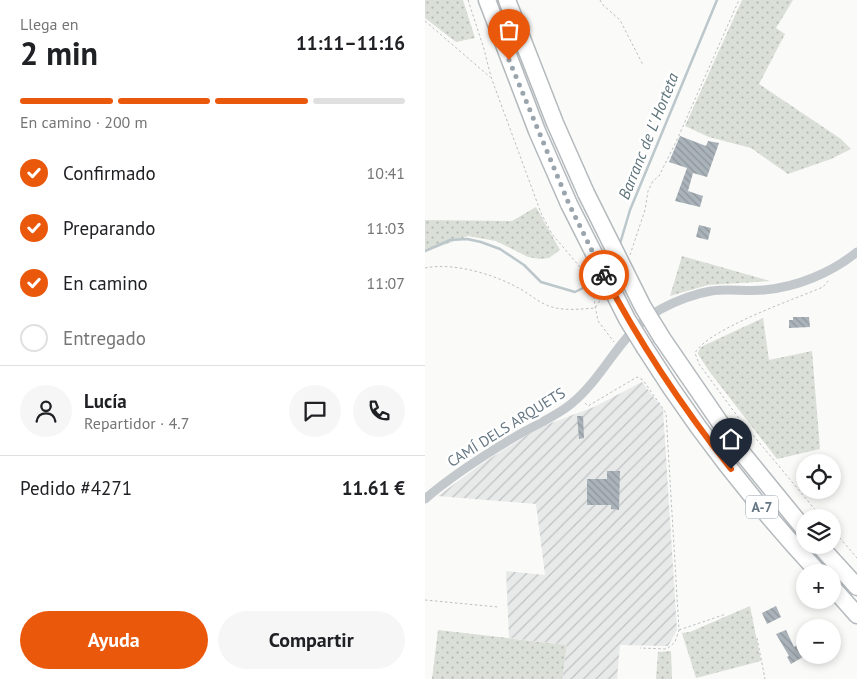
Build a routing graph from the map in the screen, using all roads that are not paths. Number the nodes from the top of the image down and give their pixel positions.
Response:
1 (487, 0) edge
2 (507, 0) edge
3 (857, 252) edge
4 (425, 500) edge
5 (796, 519) edge
6 (827, 554) edge
7 (811, 564) edge
8 (857, 587) edge
9 (841, 597) edge
10 (857, 615) edge

1 - 7 highway, A-7, bridge
2 - 5 highway, A-7, bridge
3 - 4 street, CAMÍ DELS ARQUETS
6 - 8 highway
9 - 10 highway

